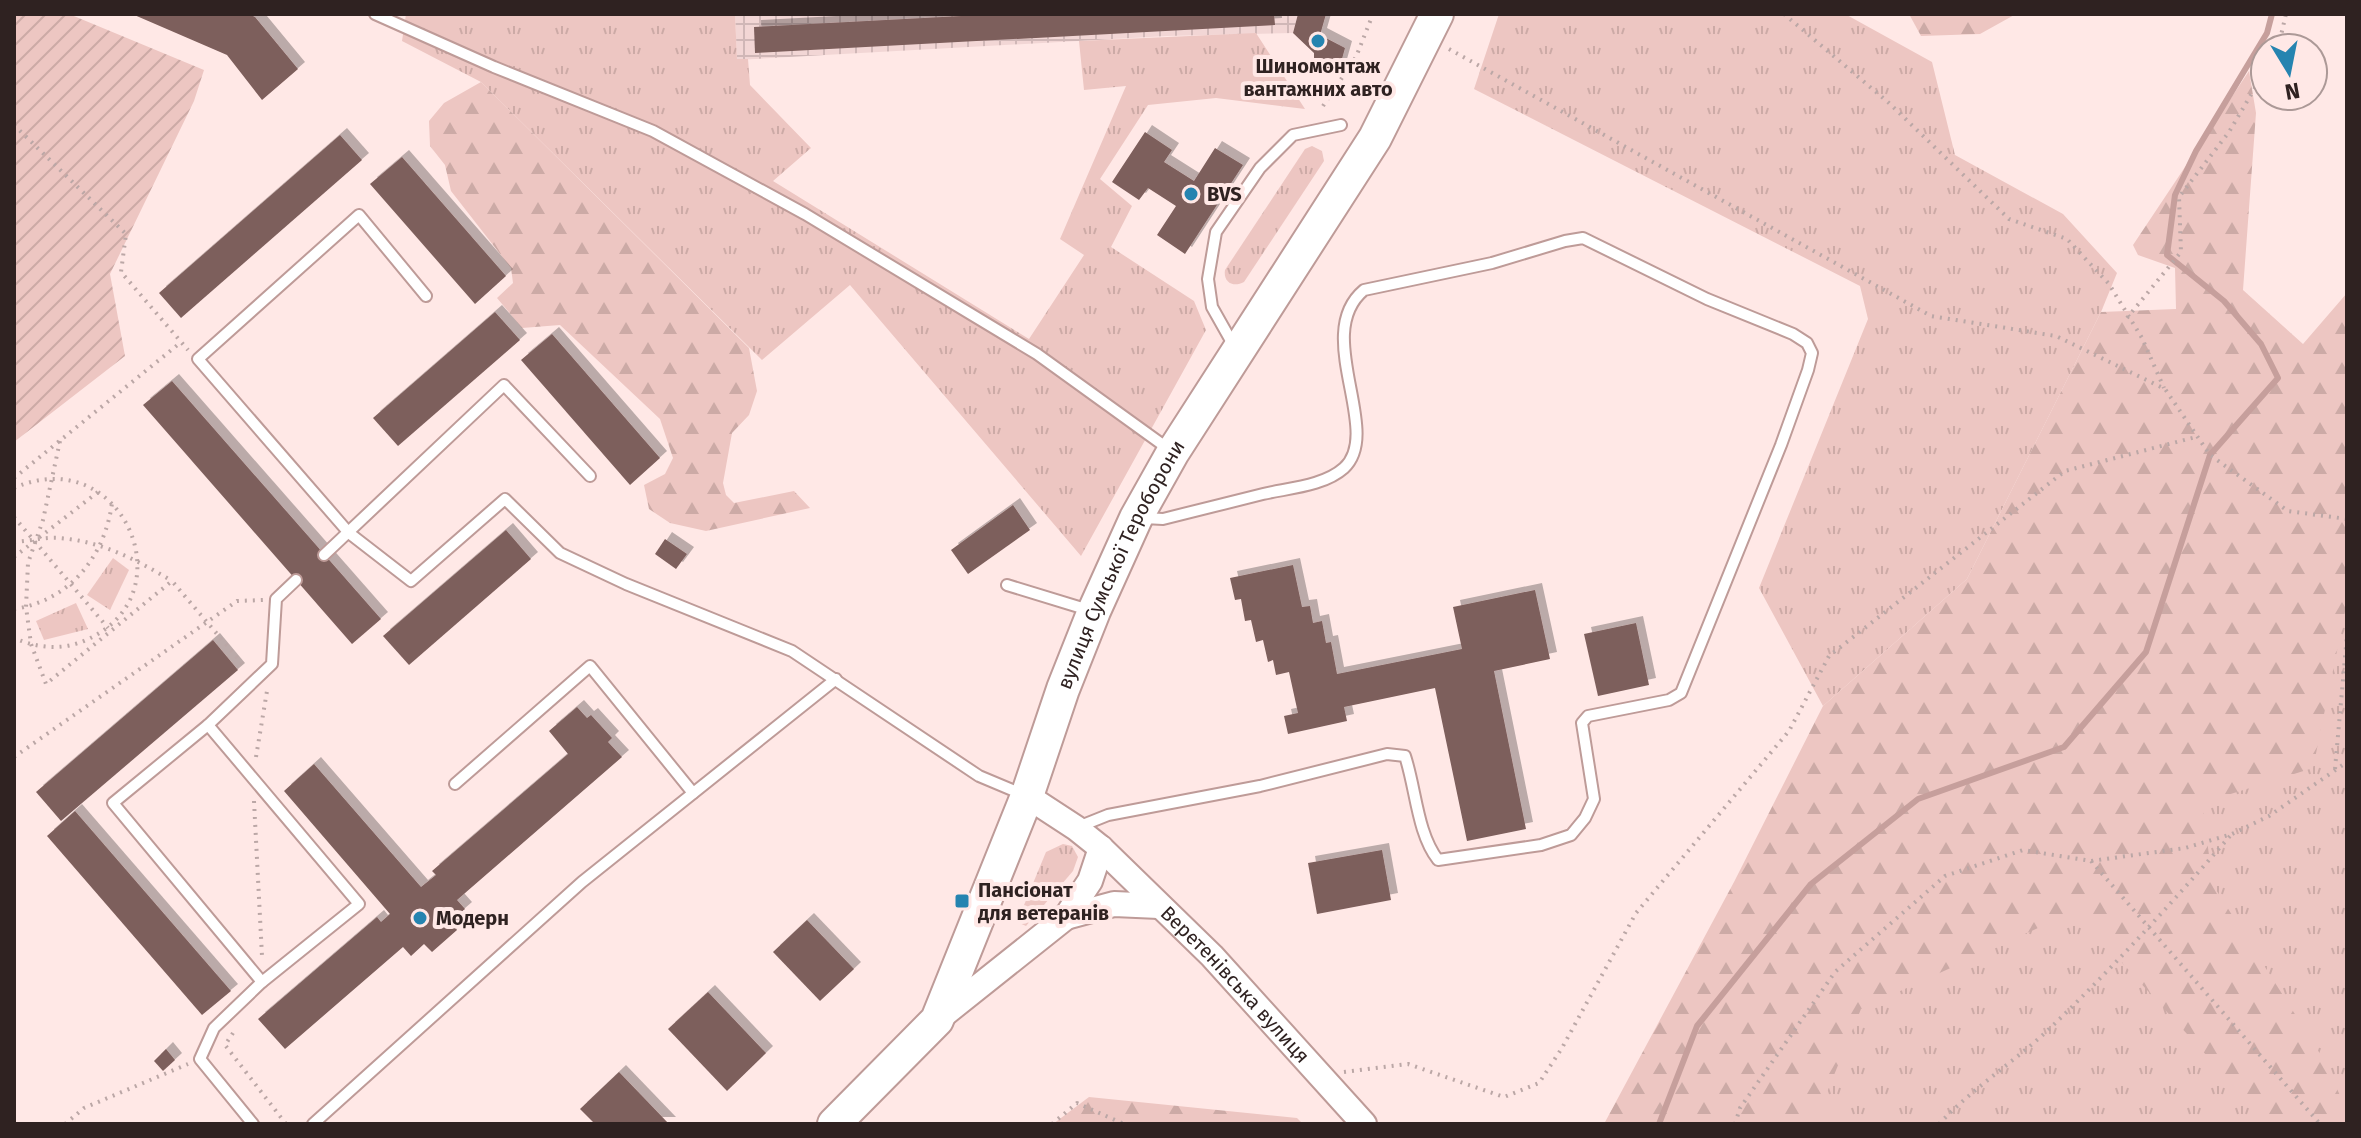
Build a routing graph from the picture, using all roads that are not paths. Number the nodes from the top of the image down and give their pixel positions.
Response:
1 (375, 14) edge
2 (1431, 25) edge
3 (1341, 125) dead end
4 (426, 296) dead end
5 (1237, 351) junction
6 (1173, 452) junction
7 (590, 476) dead end
8 (1136, 518) junction
9 (349, 533) junction
10 (324, 555) dead end
11 (296, 580) dead end
12 (1007, 585) dead end
13 (1094, 611) junction
14 (836, 679) junction
15 (208, 725) junction
16 (455, 784) dead end
17 (693, 793) junction
18 (1027, 796) junction
19 (1076, 828) junction
20 (1101, 848) junction
21 (1159, 906) junction
22 (1066, 917) junction
23 (262, 982) junction
24 (937, 1020) junction
25 (253, 1124) edge
26 (313, 1124) edge
27 (834, 1124) edge
28 (1364, 1124) edge

1 - 6 lane
2 - 5 main road, вулиця Сумської Тероборони
3 - 5 lane
4 - 9 lane
5 - 6 main road, вулиця Сумської Тероборони
6 - 8 main road, вулиця Сумської Тероборони
7 - 9 lane
8 - 13 main road, вулиця Сумської Тероборони
8 - 19 lane
9 - 10 lane
9 - 14 lane
11 - 15 lane
12 - 13 lane
13 - 18 main road, вулиця Сумської Тероборони
14 - 17 lane
14 - 18 lane
15 - 23 lane
15 - 23 lane
16 - 17 lane
17 - 26 lane
18 - 19 street, Веретенівська вулиця
18 - 24 main road, вулиця Сумської Тероборони
19 - 20 street, Веретенівська вулиця
20 - 21 street, Веретенівська вулиця
20 - 22 street
21 - 22 street
21 - 28 street, Веретенівська вулиця
22 - 24 street
23 - 25 lane
24 - 27 main road, вулиця Сумської Тероборони

